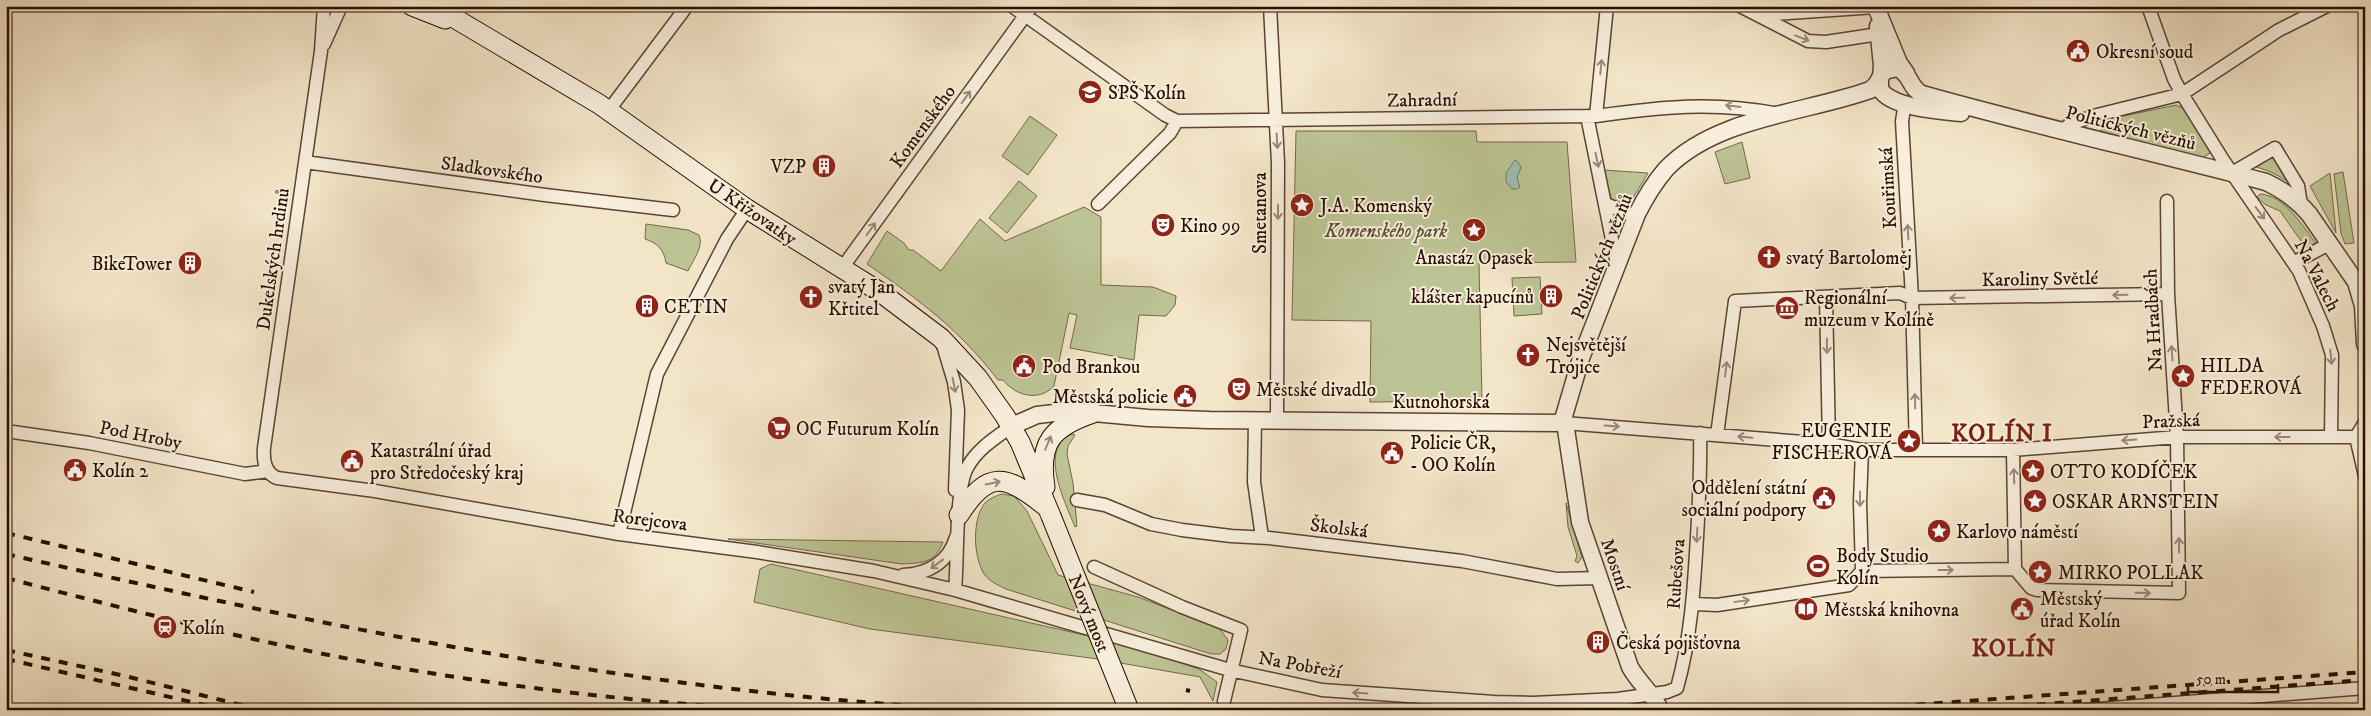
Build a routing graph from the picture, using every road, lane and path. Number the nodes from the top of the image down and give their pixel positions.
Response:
1 (316, 6) edge
2 (324, 6) edge
3 (333, 6) edge
4 (341, 6) edge
5 (412, 6) edge
6 (425, 6) edge
7 (434, 6) edge
8 (442, 6) edge
9 (687, 6) edge
10 (1012, 6) edge
11 (1270, 6) edge
12 (1607, 6) edge
13 (1740, 6) edge
14 (2148, 6) edge
15 (2327, 6) edge
16 (1876, 7) edge
17 (1028, 11) edge
18 (1758, 16) junction
19 (468, 27) junction
20 (1879, 34) junction
21 (321, 50) junction
22 (1908, 75) junction
23 (1880, 77) junction
24 (2182, 94) junction
25 (1898, 101) junction
26 (1805, 108) junction
27 (609, 110) junction
28 (1781, 114) junction
29 (1592, 116) junction
30 (1276, 119) junction
31 (1177, 120) junction
32 (2020, 121) junction
33 (2063, 130) junction
34 (305, 162) junction
35 (2232, 173) junction
36 (2167, 201) dead end
37 (1098, 204) dead end
38 (1606, 204) junction
39 (2301, 204) junction
40 (746, 209) junction
41 (674, 210) dead end
42 (1637, 214) junction
43 (2331, 243) junction
44 (2295, 262) junction
45 (1617, 264) junction
46 (842, 268) junction
47 (2168, 294) junction
48 (1826, 297) junction
49 (1912, 298) junction
50 (941, 338) junction
51 (2365, 344) edge
52 (1093, 413) junction
53 (1255, 420) junction
54 (1277, 420) junction
55 (2365, 422) edge
56 (1564, 423) junction
57 (1012, 426) junction
58 (6, 430) edge
59 (1700, 433) junction
60 (1718, 434) junction
61 (2177, 437) junction
62 (2331, 437) junction
63 (2356, 437) junction
64 (1829, 444) junction
65 (1862, 450) junction
66 (1916, 450) junction
67 (2013, 450) junction
68 (268, 471) junction
69 (2365, 476) edge
70 (1077, 500) dead end
71 (1050, 512) junction
72 (959, 521) junction
73 (619, 534) junction
74 (1262, 537) junction
75 (1094, 567) dead end
76 (2015, 570) junction
77 (1862, 571) junction
78 (896, 576) junction
79 (1600, 578) junction
80 (955, 590) junction
81 (1694, 604) junction
82 (1230, 670) junction
83 (2365, 688) edge
84 (1224, 701) dead end
85 (1657, 704) edge
86 (1129, 710) edge
87 (2086, 710) edge

1 - 21 street, Dukelských hrdinů
2 - 21 street, Dukelských hrdinů
3 - 21 street, Dukelských hrdinů
4 - 21 street, Dukelských hrdinů
5 - 19 main road
6 - 19 main road, U Křižovatky
7 - 19 main road, U Křižovatky
8 - 19 main road
9 - 27 street
10 - 17 street
11 - 30 street, Smetanova
29 -> 12 street
13 - 18 street
14 - 24 street, Politických vězňů
15 - 24 street
16 - 18 street
16 - 20 street
16 - 22 street
17 - 31 street
46 -> 17 street, Komenského
18 -> 20 street
19 - 27 main road, U Křižovatky
20 - 23 street
21 - 34 street, Dukelských hrdinů
22 - 23 street, Politických vězňů
22 - 25 street
22 - 32 street, Politických vězňů
23 - 25 street
23 - 26 street, Politických vězňů
24 - 33 street
24 - 35 street, Politických vězňů
25 - 26 street, Politických vězňů
25 - 32 street, Politických vězňů
49 -> 25 street, Kouřimská
26 - 28 street, Politických vězňů
27 - 40 main road, U Křižovatky
28 -> 29 street, Zahradní
28 - 42 street, Politických vězňů
29 - 30 street, Zahradní
29 -> 38 street
30 - 31 street, Zahradní
30 -> 54 street, Smetanova
31 - 37 street
32 - 33 street, Politických vězňů
33 - 35 street, Politických vězňů
34 - 41 street, Sladkovského
34 - 68 street, Dukelských hrdinů
35 - 39 street, Politických vězňů
35 - 39 street, Politických vězňů
35 -> 44 street, Na Valech
36 - 47 street, Na Hradbách
38 - 42 street
38 - 45 street
39 - 43 street, Politických vězňů
40 - 46 main road, U Křižovatky
40 - 73 street
42 - 45 street, Politických vězňů
43 - 44 street
43 - 51 street, Politických vězňů
44 -> 62 street, Na Valech
45 - 56 street, Politických vězňů
46 - 50 main road, U Křižovatky
47 -> 49 street, Karoliny Světlé
61 -> 47 street, Na Hradbách
48 - 49 street, Karoliny Světlé
60 -> 48 street, Karoliny Světlé
48 -> 64 street
66 -> 49 street, Kouřimská
50 - 57 main road, U Křižovatky
50 -> 72 street
52 - 53 street, Kutnohorská
52 - 57 street, Kutnohorská
71 -> 52 main road
53 - 54 street, Kutnohorská
53 - 74 street
54 - 56 street, Kutnohorská
55 - 63 street
56 -> 59 street, Kutnohorská
56 - 79 street, Mostní
57 - 71 main road, U Křižovatky
57 - 72 street, Kutnohorská
58 - 68 street, Pod Hroby
59 - 60 street, Kutnohorská
59 -> 81 street, Rubešova
64 -> 60 street, Kutnohorská
62 -> 61 street, Pražská
61 -> 67 street, Pražská
76 -> 61 street, Na Hradbách
62 - 63 street, Pražská
63 - 69 street
64 - 65 street, Kutnohorská
65 - 66 street
65 -> 77 street
66 - 67 street
76 -> 67 street
68 - 73 street, Rorejcova
70 - 74 street, Školská
72 -> 71 main road
71 - 86 main road, Nový most, bridge
72 -> 78 street
72 - 80 street
73 - 78 street, Rorejcova
74 - 79 street, Školská
75 - 82 street, Na Pobřeží
77 -> 76 street
81 -> 77 street
78 - 80 street, Rorejcova
79 - 85 street, Mostní
80 - 82 street, Na Pobřeží
81 - 85 street, Rubešova
82 - 84 street
85 -> 82 street, Na Pobřeží
83 - 87 street

